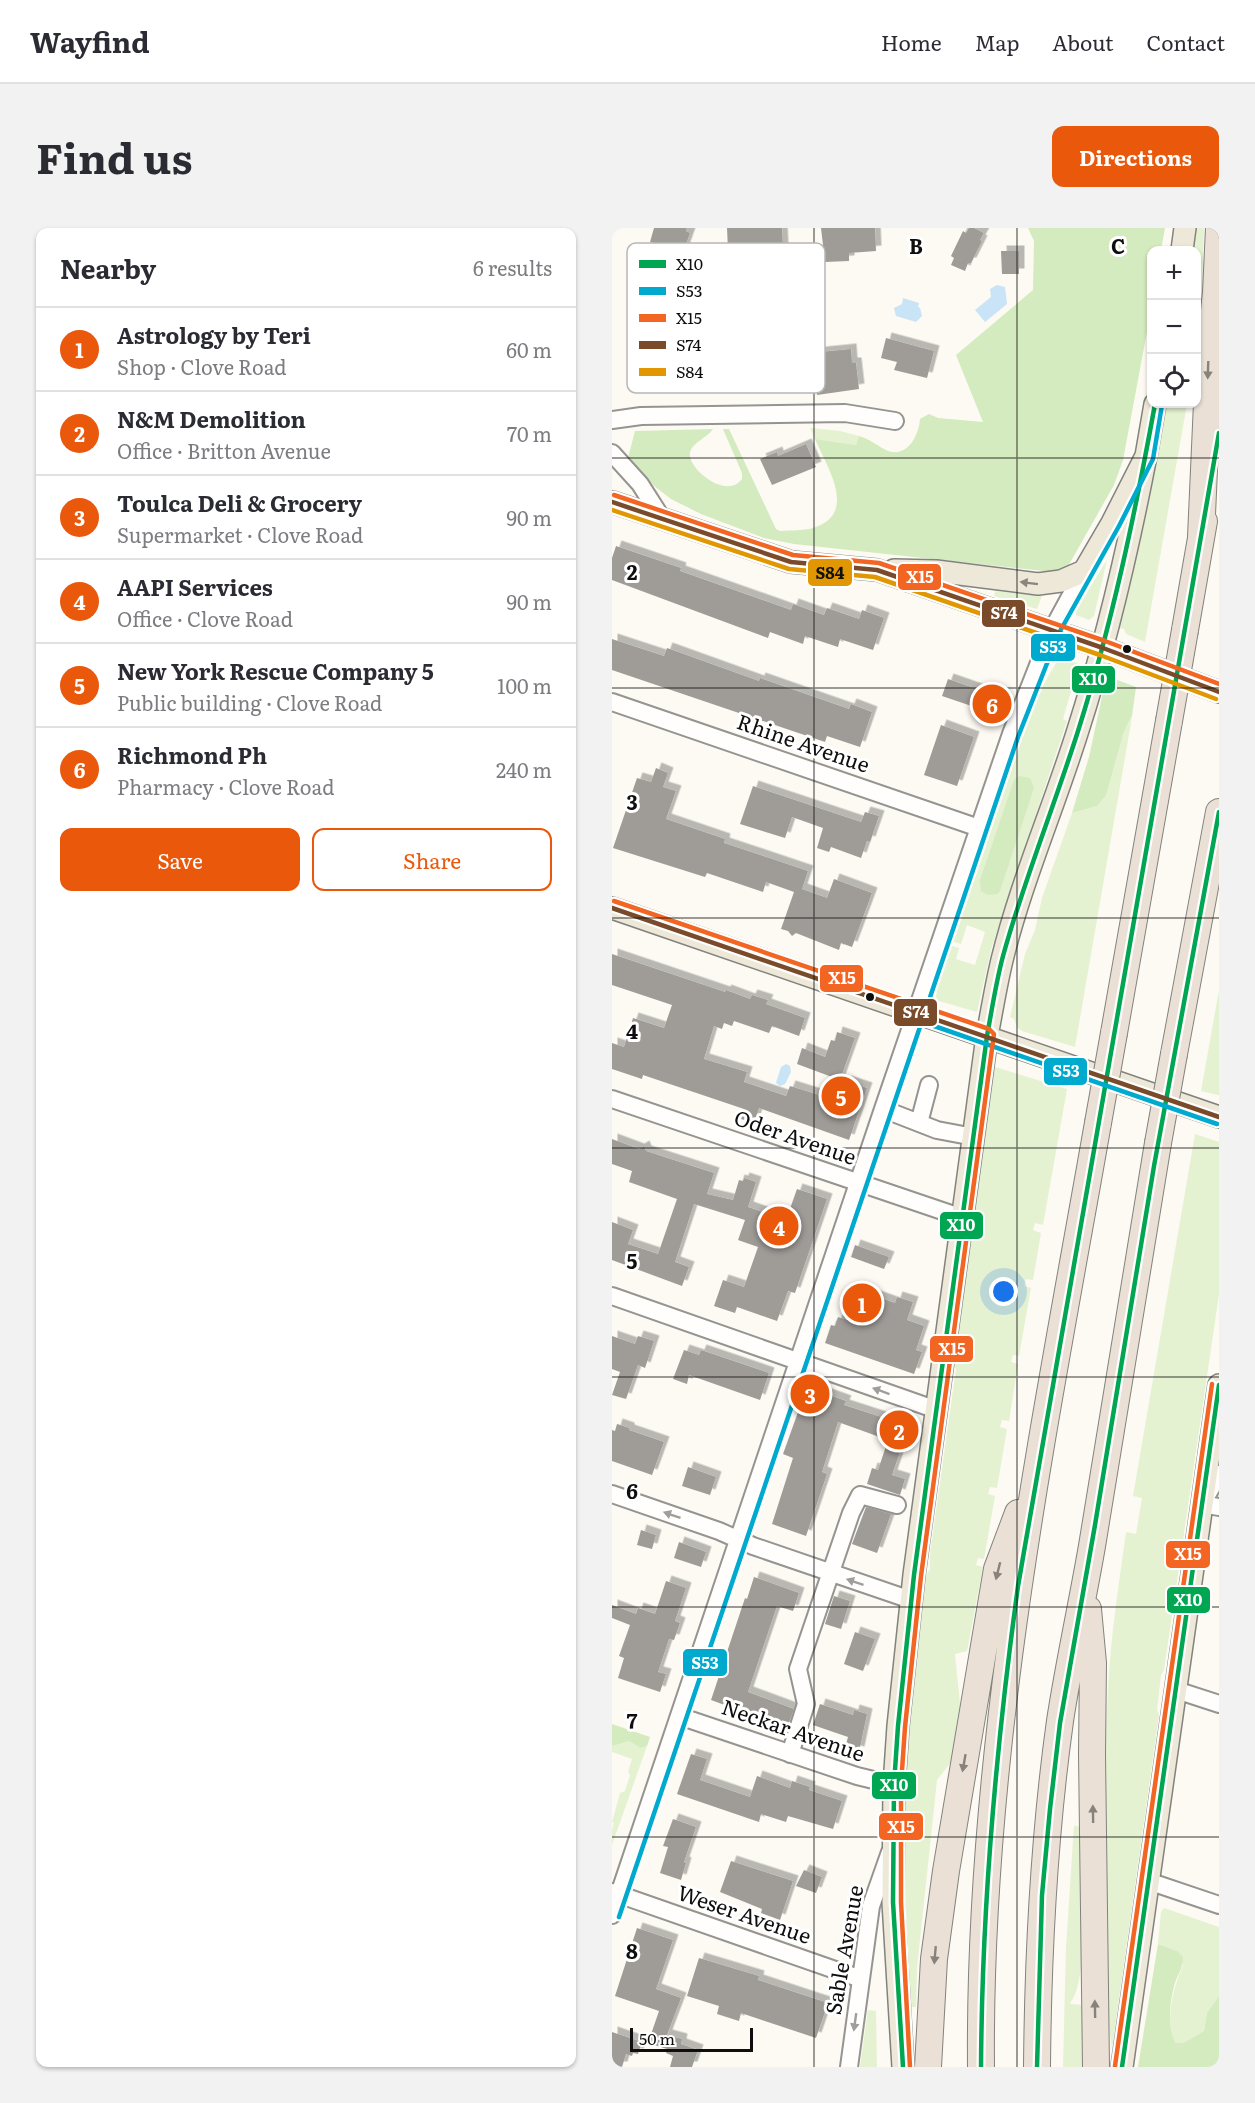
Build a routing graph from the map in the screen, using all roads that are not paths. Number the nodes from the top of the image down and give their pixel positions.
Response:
1 (1185, 228) edge
2 (1219, 228) edge
3 (1183, 246) edge
4 (1154, 408) edge
5 (612, 420) edge
6 (895, 421) dead end
7 (1219, 433) edge
8 (612, 453) edge
9 (1146, 456) junction
10 (612, 502) edge
11 (663, 520) junction
12 (1201, 537) junction
13 (877, 570) junction
14 (1084, 571) junction
15 (1052, 630) junction
16 (1103, 648) junction
17 (1219, 692) edge
18 (612, 702) edge
19 (1219, 812) edge
20 (979, 828) junction
21 (612, 908) edge
22 (916, 1012) junction
23 (987, 1036) junction
24 (929, 1084) dead end
25 (612, 1099) edge
26 (883, 1109) junction
27 (1219, 1117) edge
28 (919, 1123) junction
29 (974, 1137) junction
30 (858, 1184) junction
31 (963, 1218) junction
32 (612, 1296) edge
33 (798, 1362) junction
34 (1219, 1385) edge
35 (937, 1410) junction
36 (1040, 1457) junction
37 (1219, 1474) edge
38 (612, 1494) edge
39 (897, 1505) dead end
40 (1210, 1506) edge
41 (738, 1539) junction
42 (830, 1573) junction
43 (1086, 1582) junction
44 (911, 1600) junction
45 (1176, 1690) junction
46 (1219, 1704) edge
47 (679, 1716) junction
48 (790, 1754) junction
49 (894, 1785) junction
50 (893, 1842) junction
51 (1148, 1881) junction
52 (615, 1893) edge
53 (1219, 1905) edge
54 (612, 1915) edge
55 (861, 1979) junction
56 (849, 2067) edge
57 (903, 2067) edge
58 (928, 2067) edge
59 (981, 2067) edge
60 (1037, 2067) edge
61 (1096, 2067) edge
62 (1122, 2067) edge

1 - 3 main road
2 -> 12 highway
4 - 9 main road
5 - 6 street
7 - 12 highway
8 - 11 street
9 - 14 main road
9 - 16 main road
10 - 11 main road
11 - 13 main road
12 - 36 highway, bridge
14 -> 13 main road
13 - 15 main road
14 - 15 street
15 - 16 main road
15 - 20 street
16 - 17 main road
16 - 23 main road
18 - 20 street, Rhine Avenue
19 - 43 highway, bridge
20 - 22 street
21 - 22 main road
22 - 23 main road
22 - 26 street
23 - 27 main road
23 - 29 main road
24 - 28 street
25 - 30 street, Oder Avenue
26 - 28 street
26 - 30 street
28 - 29 street
29 - 31 main road
30 - 31 street, Oder Avenue
30 - 33 street
31 - 35 main road
32 - 33 street
35 -> 33 street
33 - 41 street
34 - 40 main road
35 - 44 main road
36 -> 58 highway
36 - 59 highway
37 - 40 street
41 -> 38 street
39 - 42 street
40 - 45 main road
41 - 42 street
41 - 47 street
44 -> 42 street
42 - 48 street
43 - 60 highway
61 -> 43 highway
44 - 49 main road
45 - 46 street
45 - 51 main road
47 - 48 street, Neckar Avenue
47 - 52 street
48 - 49 street, Neckar Avenue
49 - 50 main road
50 - 55 street, Sable Avenue
50 - 57 main road
51 - 53 street
51 - 62 main road
52 - 54 street
52 - 55 street, Weser Avenue
55 -> 56 street, Sable Avenue

